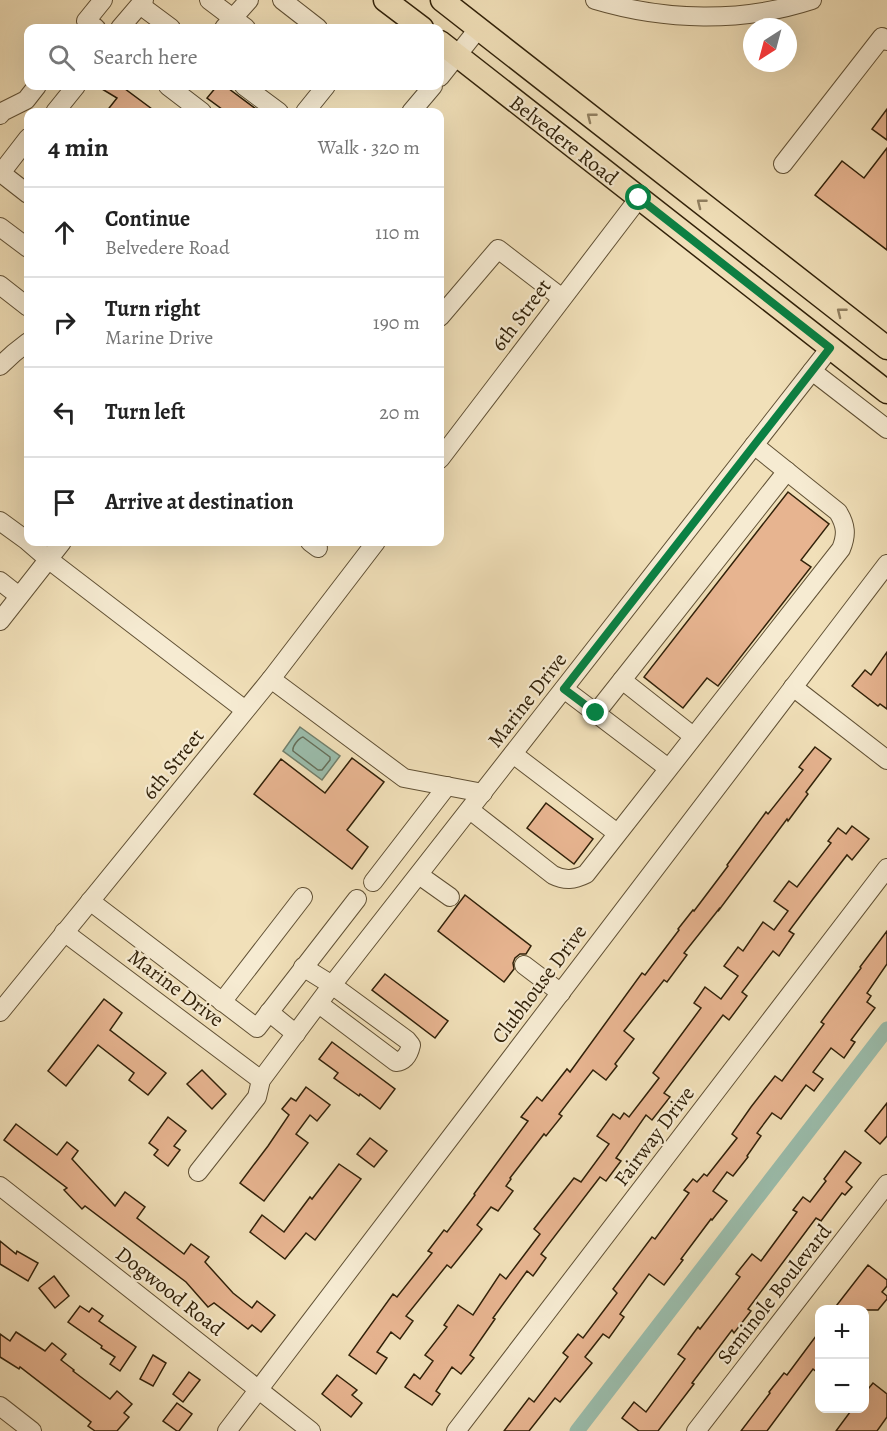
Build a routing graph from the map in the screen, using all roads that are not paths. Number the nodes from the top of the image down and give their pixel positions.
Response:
1 (103, 0) edge
2 (209, 0) edge
3 (249, 0) edge
4 (282, 0) edge
5 (386, 0) edge
6 (442, 0) edge
7 (595, 0) edge
8 (812, 0) edge
9 (142, 2) edge
10 (88, 24) edge
11 (123, 24) edge
12 (167, 24) edge
13 (233, 24) edge
14 (235, 24) edge
15 (313, 24) edge
16 (417, 24) edge
17 (478, 28) junction
18 (885, 36) edge
19 (448, 49) edge
20 (36, 90) edge
21 (73, 90) edge
22 (177, 90) edge
23 (249, 90) edge
24 (320, 90) edge
25 (430, 90) edge
26 (32, 106) edge
27 (58, 108) edge
28 (197, 108) edge
29 (274, 108) edge
30 (307, 108) edge
31 (414, 108) edge
32 (0, 115) edge
33 (24, 143) edge
34 (783, 164) dead end
35 (24, 191) edge
36 (639, 198) junction
37 (0, 227) edge
38 (24, 245) edge
39 (0, 285) edge
40 (562, 298) junction
41 (24, 304) edge
42 (444, 312) edge
43 (24, 345) edge
44 (830, 348) junction
45 (887, 348) edge
46 (0, 366) edge
47 (812, 371) junction
48 (887, 392) edge
49 (887, 429) edge
50 (754, 445) junction
51 (444, 454) edge
52 (787, 471) junction
53 (0, 521) edge
54 (24, 539) edge
55 (33, 546) edge
56 (59, 546) edge
57 (373, 546) edge
58 (48, 559) junction
59 (887, 564) edge
60 (0, 581) edge
61 (19, 596) junction
62 (0, 621) edge
63 (271, 679) junction
64 (622, 680) junction
65 (793, 687) junction
66 (564, 689) junction
67 (245, 710) junction
68 (596, 713) junction
69 (693, 736) junction
70 (513, 754) junction
71 (887, 760) edge
72 (668, 768) junction
73 (447, 786) junction
74 (483, 793) junction
75 (470, 810) junction
76 (617, 833) junction
77 (887, 868) edge
78 (419, 875) junction
79 (373, 882) dead end
80 (303, 897) dead end
81 (450, 897) dead end
82 (357, 899) dead end
83 (90, 901) junction
84 (64, 932) junction
85 (524, 964) dead end
86 (303, 967) junction
87 (332, 985) junction
88 (561, 993) junction
89 (222, 1002) junction
90 (319, 1004) junction
91 (0, 1012) edge
92 (269, 1012) junction
93 (296, 1034) junction
94 (261, 1080) junction
95 (198, 1172) dead end
96 (887, 1184) edge
97 (0, 1186) edge
98 (260, 1389) junction
99 (0, 1406) edge
100 (32, 1431) edge
101 (227, 1431) edge
102 (311, 1431) edge
103 (456, 1431) edge
104 (696, 1431) edge

1 - 10 street
2 - 13 street
3 - 14 street
4 - 15 street
5 - 16 main road
6 - 17 main road, Belvedere Road
7 - 8 street
9 - 11 street
9 - 12 street
17 - 19 street
45 -> 17 main road, Belvedere Road
18 - 34 street
19 - 36 main road, Belvedere Road
20 - 26 street
21 - 27 street
22 - 28 street
23 - 29 street
24 - 30 street
25 - 31 street
26 - 32 street
33 - 35 street
36 - 40 street, 6th Street
36 - 44 main road, Belvedere Road
37 - 38 street
39 - 41 street
40 - 42 street
40 - 51 street, 6th Street
43 - 46 street
44 - 47 street, Marine Drive
44 - 48 main road, Belvedere Road
47 - 49 street
47 - 50 street, Marine Drive
50 - 52 street
50 - 66 street, Marine Drive
52 - 64 street
52 - 69 street
53 - 54 street
55 - 58 street
56 - 58 street
57 - 63 street, 6th Street
58 - 61 street
58 - 67 street
59 - 65 street, Clubhouse Drive
60 - 61 street
61 - 62 street
63 - 67 street, 6th Street
63 - 73 street
64 - 68 street
64 - 69 street
65 - 71 street
65 - 88 street, Clubhouse Drive
66 - 68 street
66 - 70 street, Marine Drive
67 - 83 street, 6th Street
68 - 72 street
69 - 72 street
70 - 74 street, Marine Drive
70 - 76 street
72 - 76 street
73 - 74 street
73 - 79 street
74 - 75 street, Marine Drive
75 - 76 street
75 - 78 street, Marine Drive
77 - 103 street, Fairway Drive
78 - 81 street
78 - 87 street, Marine Drive
80 - 89 street
82 - 86 street
83 - 84 street, 6th Street
83 - 89 street
84 - 91 street, 6th Street
84 - 94 street, Marine Drive
85 - 88 street
86 - 87 street
86 - 92 street
87 - 90 street, Marine Drive
87 - 90 street
88 - 98 street, Clubhouse Drive
89 - 92 street
90 - 93 street, Marine Drive
92 - 93 street
93 - 94 street, Marine Drive
94 - 95 street, Marine Drive
96 - 104 street, Seminole Boulevard
97 - 98 street, Dogwood Road
98 - 101 street, Clubhouse Drive
98 - 102 street, Dogwood Road
99 - 100 street

